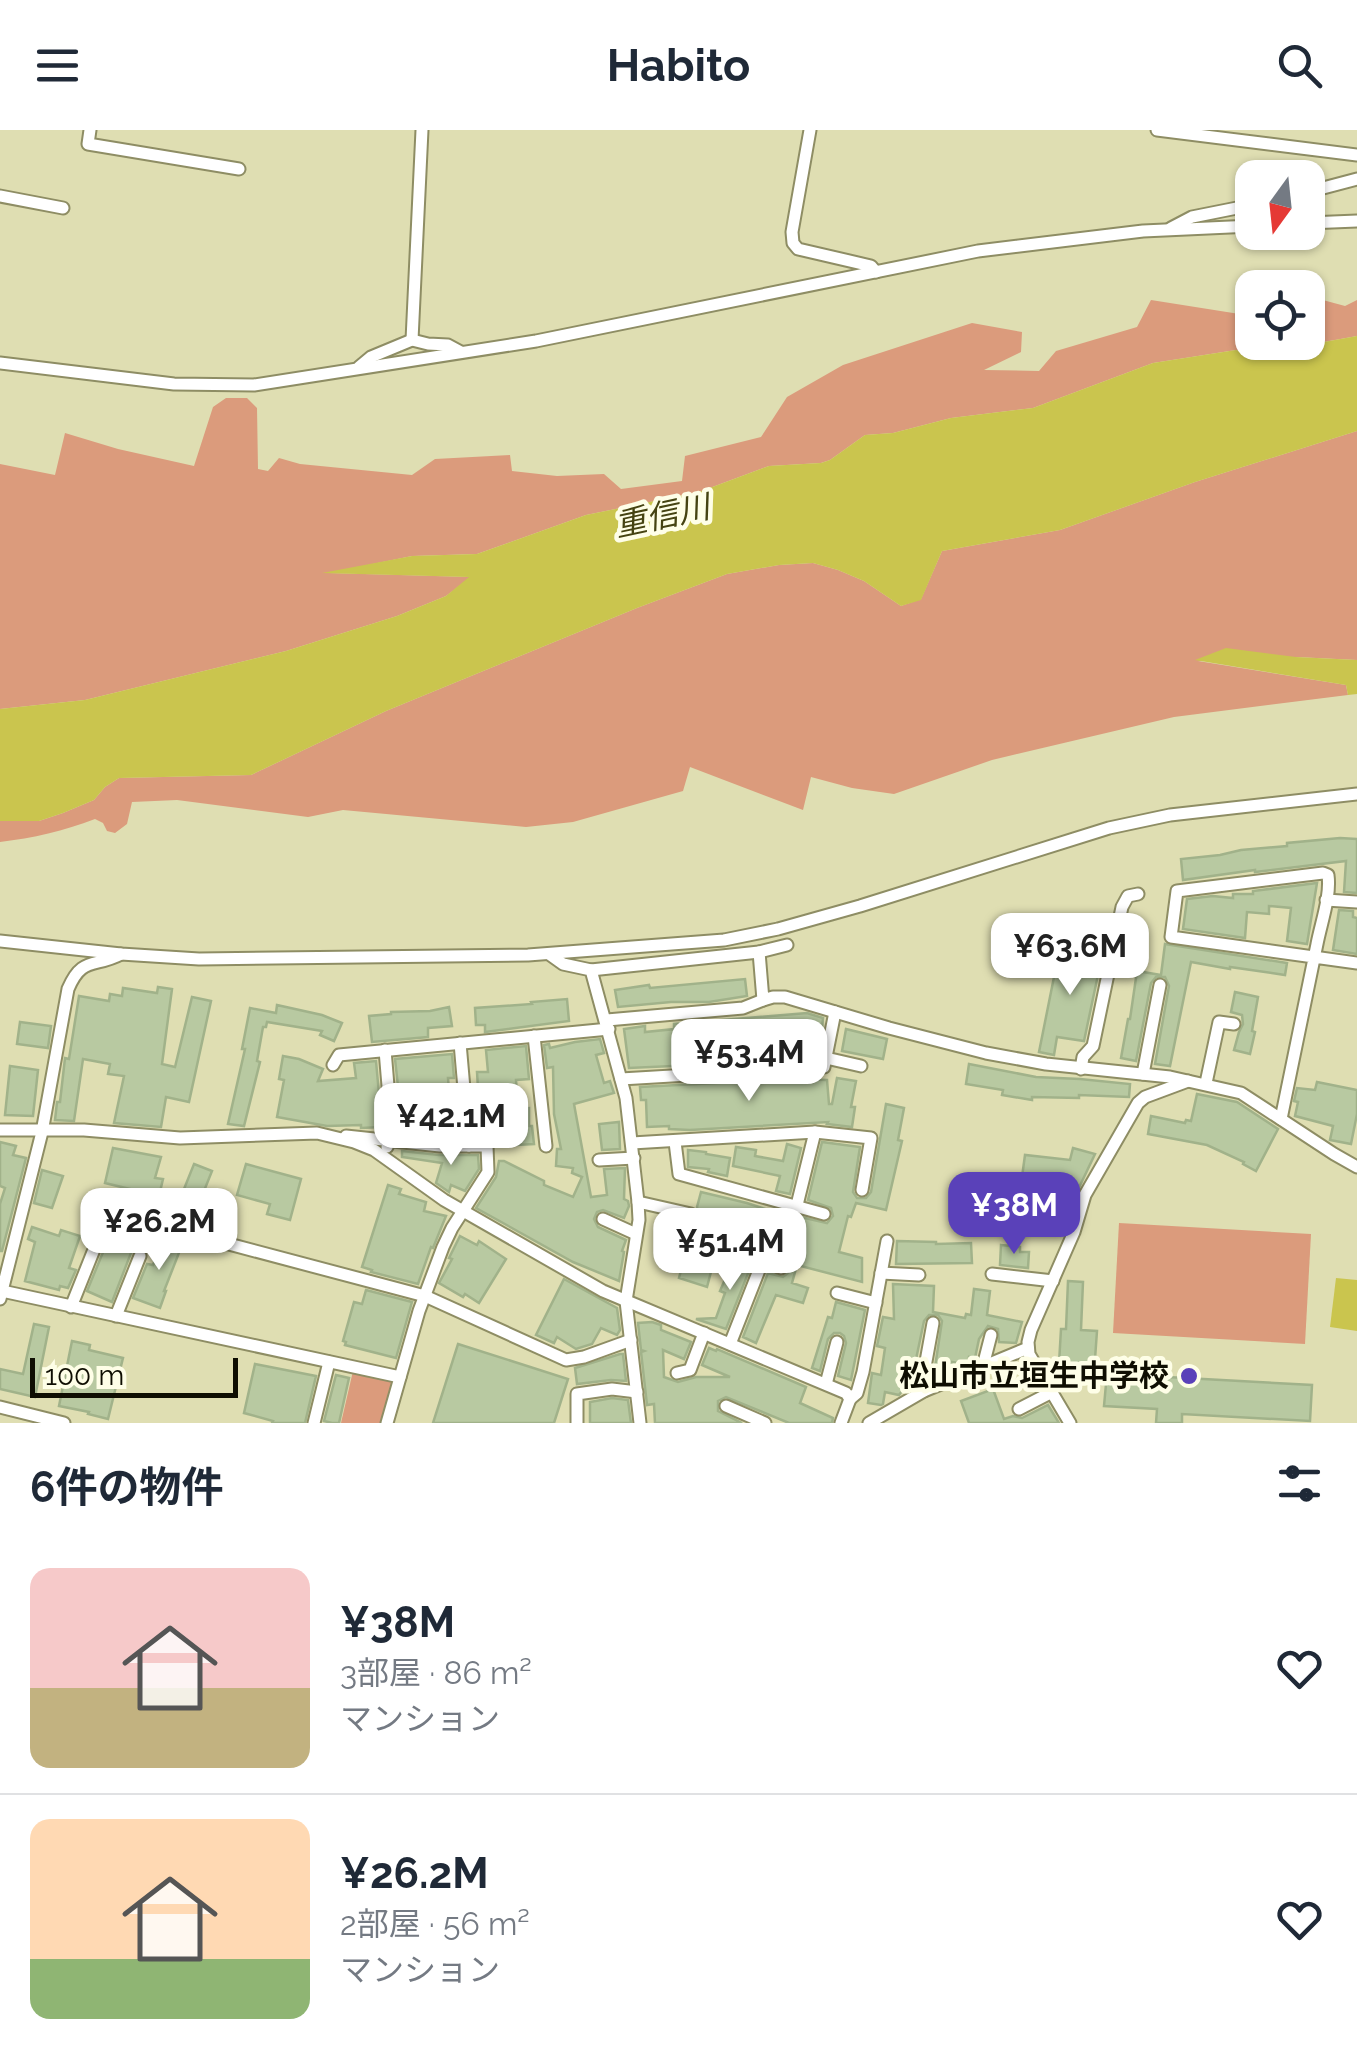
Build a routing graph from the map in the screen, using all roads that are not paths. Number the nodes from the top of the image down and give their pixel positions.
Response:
1 (90, 130) edge
2 (422, 130) edge
3 (810, 130) edge
4 (1157, 130) edge
5 (1357, 155) edge
6 (239, 170) dead end
7 (1357, 179) edge
8 (1325, 187) edge
9 (0, 196) edge
10 (63, 208) dead end
11 (1235, 208) edge
12 (1357, 221) edge
13 (1325, 223) edge
14 (1235, 227) edge
15 (1167, 230) junction
16 (876, 272) junction
17 (412, 340) junction
18 (463, 352) junction
19 (0, 363) edge
20 (356, 370) junction
21 (1357, 794) edge
22 (1138, 894) dead end
23 (1326, 900) junction
24 (1357, 902) edge
25 (0, 941) edge
26 (788, 945) dead end
27 (759, 952) junction
28 (121, 954) junction
29 (549, 954) junction
30 (1314, 956) junction
31 (1357, 963) edge
32 (592, 970) junction
33 (1162, 994) dead end
34 (763, 1000) junction
35 (835, 1012) junction
36 (608, 1024) junction
37 (1234, 1024) dead end
38 (534, 1036) junction
39 (460, 1043) junction
40 (384, 1050) junction
41 (826, 1058) junction
42 (333, 1065) dead end
43 (861, 1066) dead end
44 (1082, 1068) junction
45 (1143, 1074) junction
46 (622, 1079) junction
47 (1188, 1082) junction
48 (1206, 1083) junction
49 (1281, 1119) junction
50 (0, 1130) edge
51 (42, 1132) junction
52 (815, 1132) junction
53 (337, 1139) junction
54 (390, 1140) junction
55 (632, 1142) junction
56 (676, 1142) junction
57 (469, 1146) junction
58 (546, 1146) dead end
59 (634, 1158) junction
60 (389, 1160) junction
61 (599, 1160) dead end
62 (1357, 1167) edge
63 (862, 1190) dead end
64 (638, 1202) junction
65 (797, 1206) junction
66 (464, 1211) junction
67 (690, 1214) dead end
68 (824, 1214) dead end
69 (603, 1220) dead end
70 (636, 1234) junction
71 (887, 1241) dead end
72 (744, 1253) dead end
73 (140, 1256) dead end
74 (763, 1260) junction
75 (782, 1268) dead end
76 (881, 1274) junction
77 (992, 1274) dead end
78 (918, 1275) dead end
79 (1053, 1282) junction
80 (837, 1292) dead end
81 (1, 1295) edge
82 (425, 1296) junction
83 (626, 1301) junction
84 (876, 1303) junction
85 (71, 1306) junction
86 (116, 1316) junction
87 (932, 1323) dead end
88 (704, 1333) junction
89 (990, 1335) dead end
90 (631, 1340) junction
91 (837, 1342) dead end
92 (730, 1344) junction
93 (1028, 1348) junction
94 (328, 1362) junction
95 (983, 1366) junction
96 (677, 1373) dead end
97 (400, 1377) junction
98 (826, 1384) junction
99 (924, 1391) junction
100 (638, 1392) junction
101 (1052, 1392) junction
102 (850, 1399) junction
103 (0, 1406) edge
104 (726, 1406) dead end
105 (1019, 1409) dead end
106 (592, 1418) dead end
107 (577, 1420) edge
108 (64, 1423) edge
109 (314, 1423) edge
110 (386, 1423) edge
111 (640, 1423) edge
112 (765, 1423) edge
113 (841, 1423) edge
114 (870, 1423) edge
115 (1070, 1423) edge

1 - 6 street
2 - 17 street
3 - 16 street
4 - 5 street
7 - 8 street
9 - 10 street
11 - 15 street
12 - 13 street
14 - 15 street
15 - 16 street
16 - 18 street
17 - 18 street
17 - 20 street
18 - 20 street
19 - 20 street
21 - 29 street
22 - 44 street
23 - 24 street
23 - 30 street
23 - 30 street
25 - 28 street
26 - 27 street
27 - 32 street
27 - 34 street
28 - 29 street
28 - 51 street
29 - 32 street
30 - 31 street
30 - 49 street
32 - 36 street
33 - 45 street
34 - 35 street
34 - 36 street
35 - 41 street
35 - 44 street
36 - 38 street
36 - 46 street
37 - 48 street
38 - 39 street
38 - 58 street
39 - 40 street
39 - 57 street
40 - 42 street
40 - 54 street
41 - 43 street
41 - 46 street
44 - 45 street
45 - 47 street
46 - 55 street
47 - 48 street
47 - 79 street
48 - 49 street
49 - 62 street
50 - 51 street
51 - 53 street
51 - 81 street
52 - 56 street
52 - 63 street
52 - 65 street
53 - 54 street
53 - 60 street
54 - 57 street
54 - 60 street
55 - 56 street
55 - 59 street
56 - 65 street
57 - 66 street
59 - 61 street
59 - 64 street
60 - 66 street
64 - 67 street
64 - 70 street
65 - 68 street
66 - 82 street
66 - 83 street
69 - 70 street
70 - 83 street
71 - 76 street
72 - 74 street
73 - 86 street
74 - 75 street
74 - 92 street
76 - 78 street
76 - 84 street
77 - 79 street
79 - 93 street
80 - 84 street
81 - 85 street
82 - 85 street
82 - 90 street
82 - 97 street
83 - 88 street
83 - 90 street
84 - 102 street
85 - 86 street
86 - 94 street
87 - 99 street
88 - 92 street
88 - 96 street
89 - 95 street
90 - 100 street
91 - 98 street
92 - 98 street
93 - 95 street
93 - 101 street
94 - 97 street
94 - 109 street
95 - 99 street
97 - 110 street
98 - 102 street
99 - 114 street
100 - 107 street
100 - 111 street
101 - 105 street
101 - 115 street
102 - 113 street
103 - 108 street
104 - 112 street
106 - 107 street

